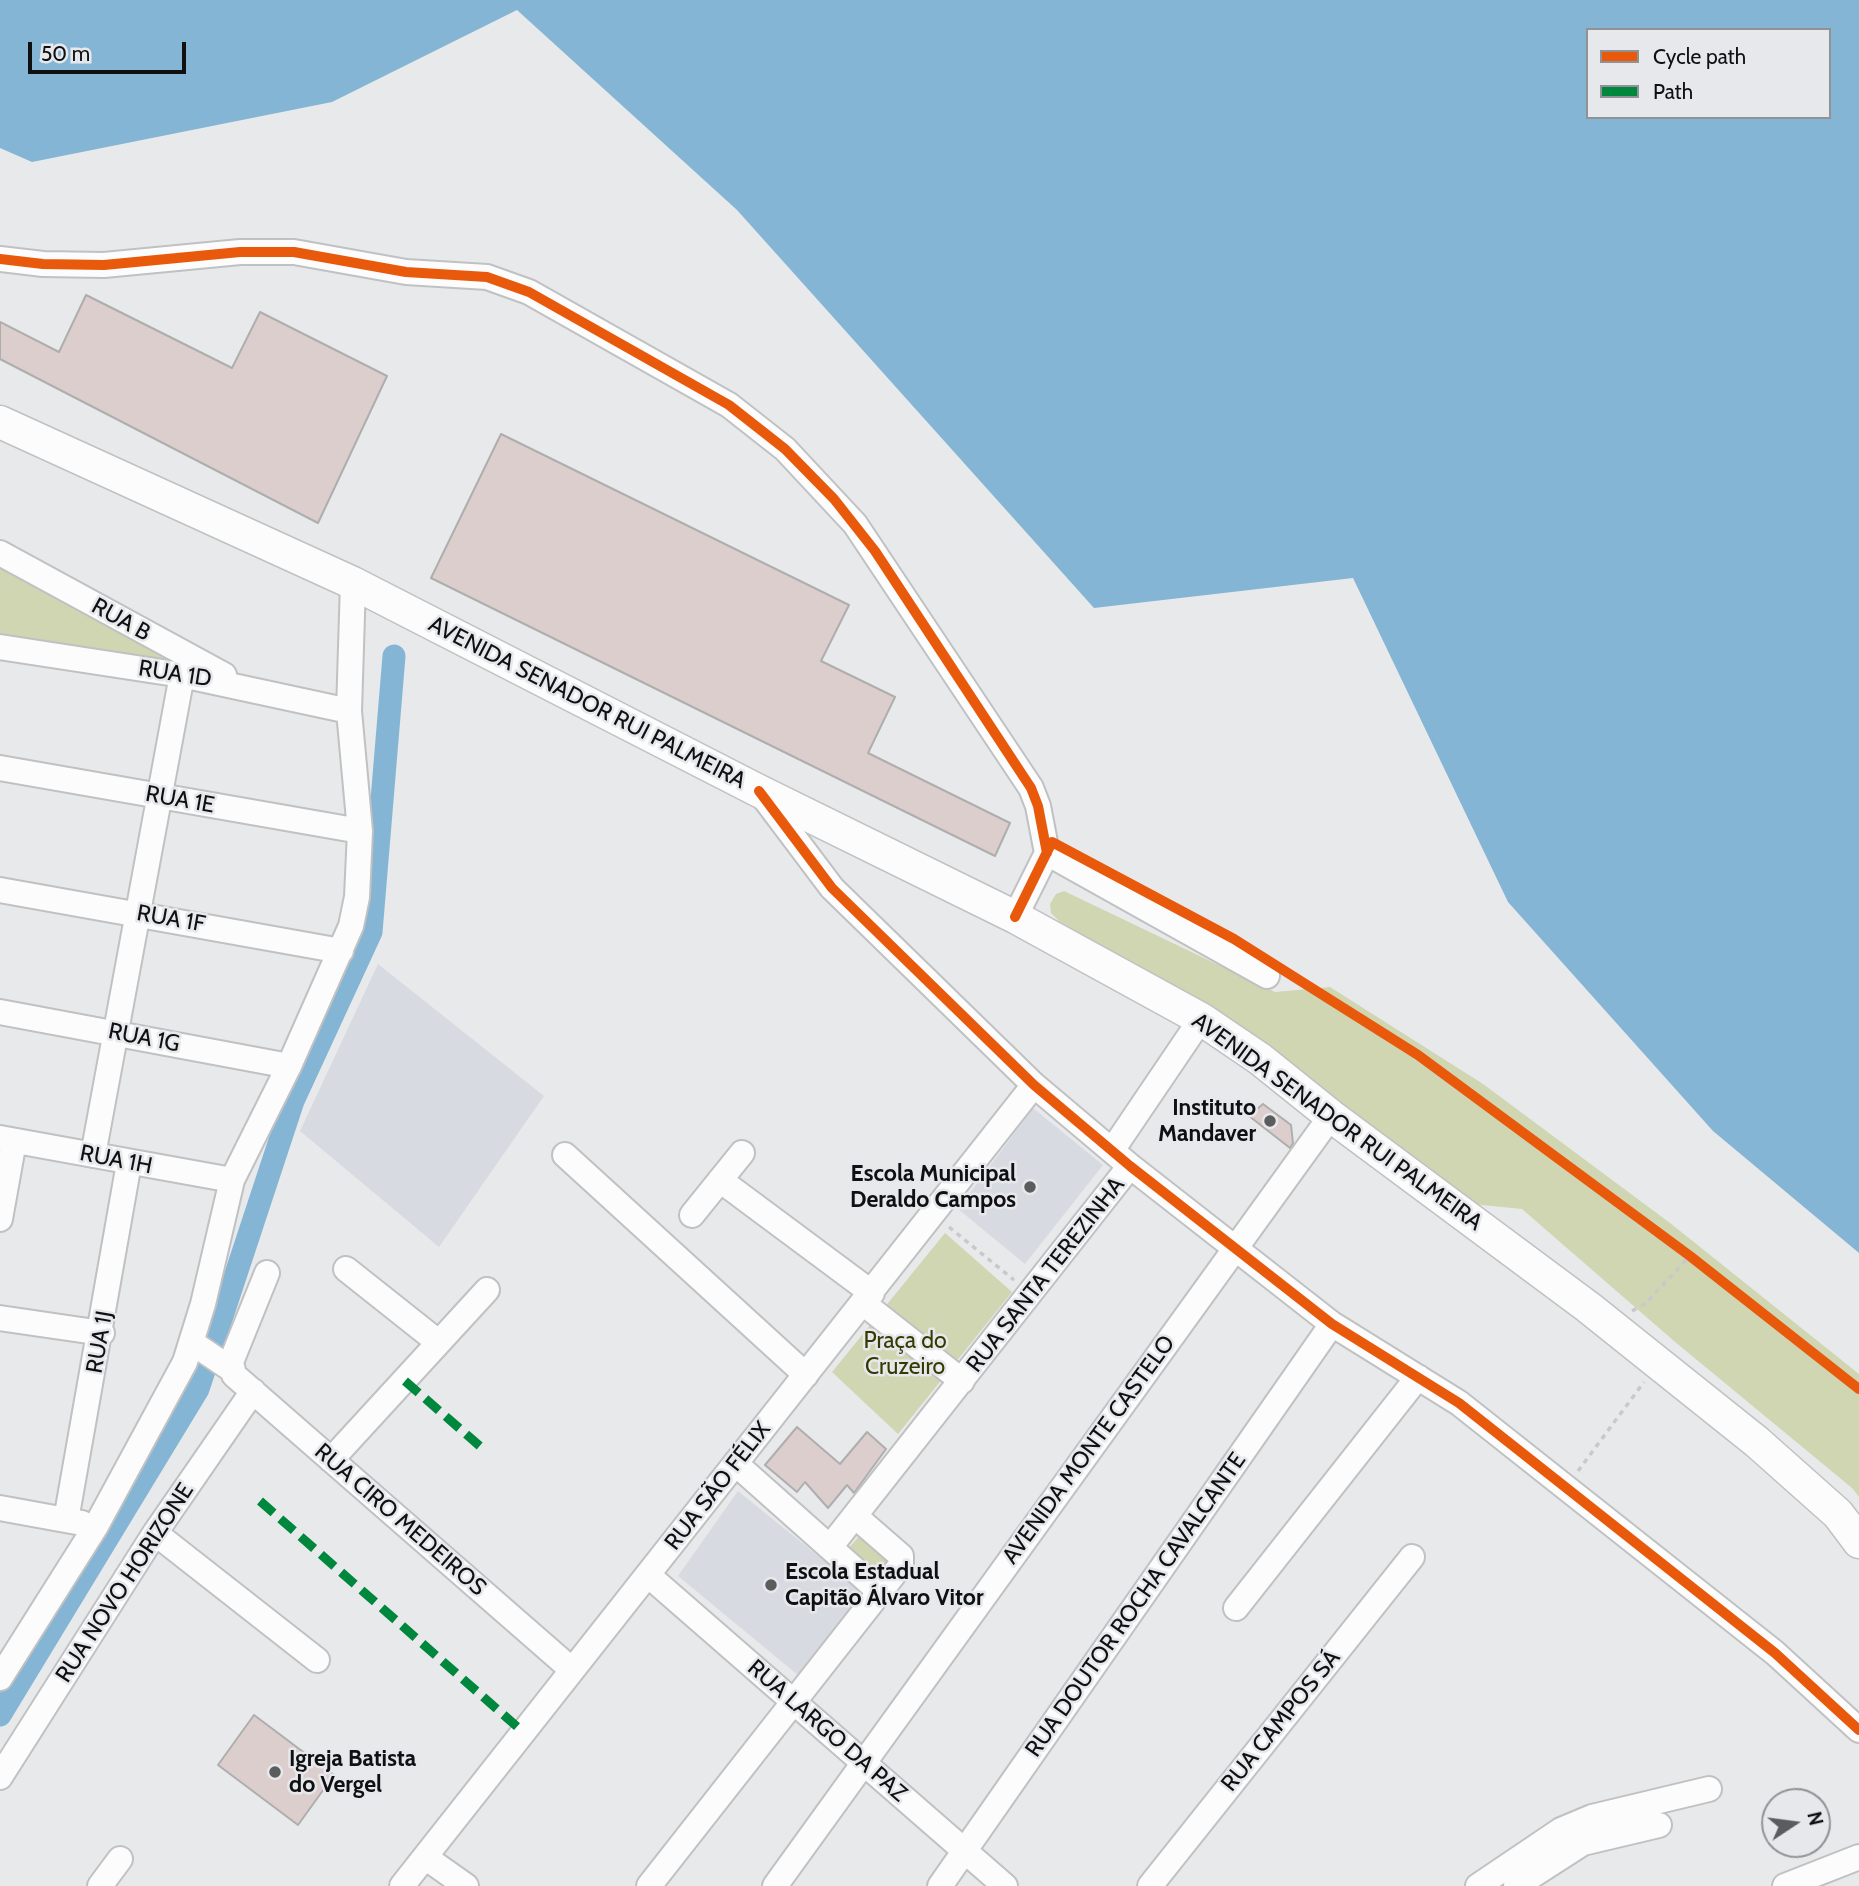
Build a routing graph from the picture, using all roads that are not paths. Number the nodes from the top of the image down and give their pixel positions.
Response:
1 (0, 259) edge
2 (0, 422) edge
3 (0, 553) edge
4 (353, 583) junction
5 (0, 648) edge
6 (182, 674) junction
7 (243, 686) junction
8 (349, 711) junction
9 (0, 768) edge
10 (759, 791) junction
11 (161, 796) junction
12 (360, 831) junction
13 (1047, 853) junction
14 (0, 890) edge
15 (138, 913) junction
16 (1015, 917) junction
17 (341, 951) junction
18 (1267, 976) dead end
19 (0, 1012) edge
20 (1201, 1019) junction
21 (117, 1033) junction
22 (289, 1066) junction
23 (1034, 1086) junction
24 (1331, 1116) junction
25 (7, 1139) edge
26 (742, 1153) dead end
27 (93, 1155) junction
28 (565, 1155) dead end
29 (1121, 1158) junction
30 (130, 1163) junction
31 (232, 1180) junction
32 (720, 1180) junction
33 (692, 1215) dead end
34 (0, 1219) edge
35 (1235, 1248) junction
36 (346, 1269) dead end
37 (267, 1273) dead end
38 (487, 1290) dead end
39 (868, 1298) junction
40 (0, 1318) edge
41 (1332, 1324) junction
42 (102, 1333) junction
43 (438, 1342) junction
44 (215, 1357) junction
45 (806, 1375) junction
46 (1418, 1377) junction
47 (962, 1381) junction
48 (253, 1391) junction
49 (331, 1460) junction
50 (736, 1464) junction
51 (0, 1508) edge
52 (855, 1516) junction
53 (66, 1520) junction
54 (96, 1526) junction
55 (155, 1533) junction
56 (1859, 1542) edge
57 (830, 1547) junction
58 (1412, 1557) dead end
59 (648, 1575) junction
60 (880, 1592) junction
61 (1236, 1608) dead end
62 (317, 1660) dead end
63 (571, 1669) junction
64 (0, 1678) edge
65 (794, 1702) junction
66 (1859, 1730) edge
67 (863, 1763) junction
68 (0, 1777) edge
69 (1709, 1789) dead end
70 (1659, 1825) dead end
71 (1561, 1843) junction
72 (965, 1851) junction
73 (425, 1857) junction
74 (1859, 1857) edge
75 (120, 1859) dead end
76 (100, 1886) edge
77 (402, 1886) edge
78 (466, 1886) edge
79 (649, 1886) edge
80 (775, 1886) edge
81 (940, 1886) edge
82 (1005, 1886) edge
83 (1150, 1886) edge
84 (1478, 1886) edge
85 (1516, 1886) edge
86 (1785, 1886) edge

1 - 13 street
2 - 4 main road, AVENIDA SENADOR RUI PALMEIRA
3 - 7 street, RUA B
4 - 8 street
4 - 10 main road, AVENIDA SENADOR RUI PALMEIRA
5 - 6 street, RUA 1D
6 - 7 street, RUA 1D
6 - 11 street
7 - 8 street, RUA 1D
8 - 12 street
9 - 11 street, RUA 1E
10 - 16 main road, AVENIDA SENADOR RUI PALMEIRA
10 - 23 street
11 - 12 street, RUA 1E
11 - 15 street
12 - 17 street
13 - 16 street
13 - 18 street
14 - 15 street, RUA 1F
15 - 17 street, RUA 1F
15 - 21 street
16 - 20 main road, AVENIDA SENADOR RUI PALMEIRA
17 - 22 street
19 - 21 street, RUA 1G
20 - 24 main road, AVENIDA SENADOR RUI PALMEIRA
20 - 29 street, RUA SANTA TEREZINHA
21 - 22 street, RUA 1G
21 - 27 street
22 - 31 street
23 - 29 street
23 - 39 street, RUA SÃO FÉLIX
24 - 35 street, AVENIDA MONTE CASTELO
24 - 56 main road, AVENIDA SENADOR RUI PALMEIRA
25 - 27 street, RUA 1H
25 - 34 street
26 - 32 street
27 - 30 street, RUA 1H
28 - 45 street
29 - 35 street
29 - 47 street, RUA SANTA TEREZINHA
30 - 31 street, RUA 1H
30 - 42 street, RUA 1J
31 - 44 street
32 - 33 street
32 - 39 street
35 - 41 street
35 - 67 street, AVENIDA MONTE CASTELO
36 - 43 street
37 - 44 street
38 - 43 street
39 - 45 street, RUA SÃO FÉLIX
39 - 47 street
40 - 42 street
41 - 46 street
41 - 72 street, RUA DOUTOR ROCHA CAVALCANTE
42 - 53 street, RUA 1J
43 - 49 street
44 - 48 street, RUA CIRO MEDEIROS
44 - 54 street
45 - 50 street, RUA SÃO FÉLIX
46 - 61 street
46 - 66 street
47 - 52 street, RUA SANTA TEREZINHA
48 - 49 street, RUA CIRO MEDEIROS
48 - 55 street, RUA NOVO HORIZONE
49 - 63 street, RUA CIRO MEDEIROS
50 - 57 street
50 - 59 street, RUA SÃO FÉLIX
51 - 53 street
52 - 57 street, RUA SANTA TEREZINHA
52 - 60 street
53 - 54 street
54 - 64 street
55 - 62 street
55 - 68 street, RUA NOVO HORIZONE
57 - 60 street
58 - 83 street, RUA CAMPOS SÁ
59 - 63 street, RUA SÃO FÉLIX
59 - 65 street, RUA LARGO DA PAZ
60 - 65 street
63 - 73 street, RUA SÃO FÉLIX
65 - 67 street, RUA LARGO DA PAZ
65 - 79 street
67 - 72 street, RUA LARGO DA PAZ
67 - 80 street, AVENIDA MONTE CASTELO
69 - 71 street
70 - 71 street
71 - 84 street
71 - 85 street
72 - 81 street, RUA DOUTOR ROCHA CAVALCANTE
72 - 82 street, RUA LARGO DA PAZ
73 - 77 street, RUA SÃO FÉLIX
73 - 78 street
74 - 86 street
75 - 76 street

